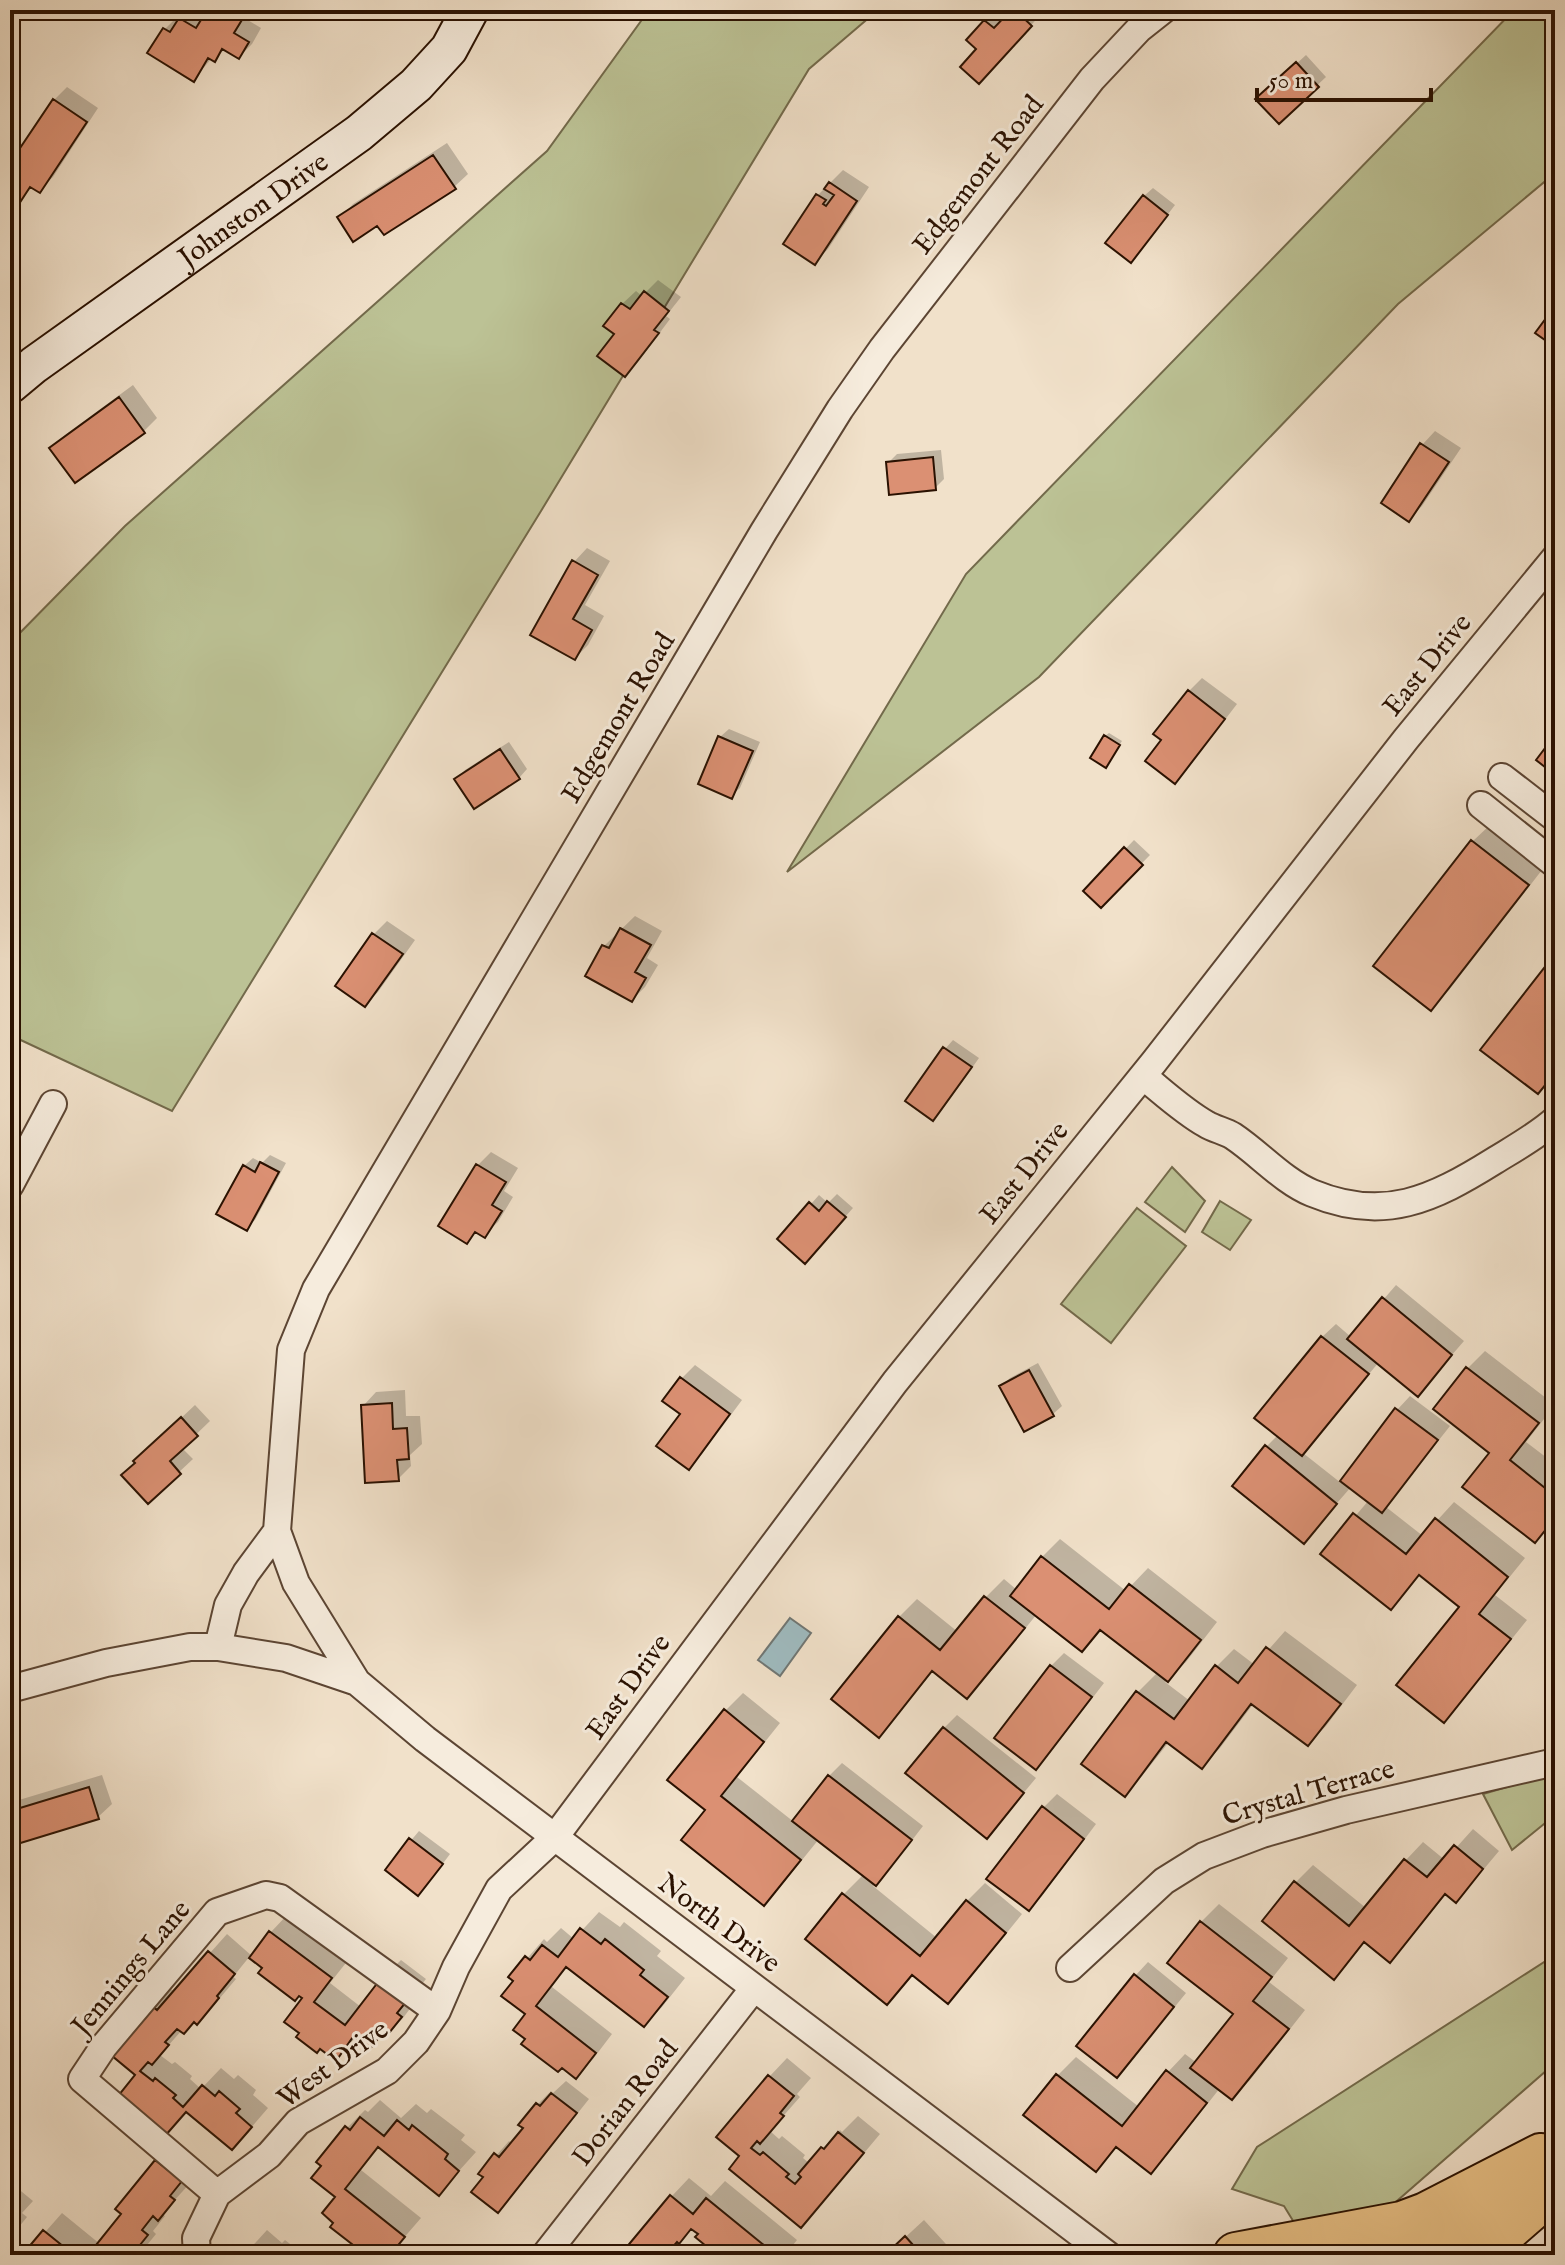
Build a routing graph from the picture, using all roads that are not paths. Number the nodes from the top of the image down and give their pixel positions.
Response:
1 (470, 10) edge
2 (1163, 10) edge
3 (10, 385) edge
4 (1555, 558) edge
5 (1502, 777) dead end
6 (1481, 805) dead end
7 (1555, 818) edge
8 (1555, 864) edge
9 (1148, 1069) junction
10 (53, 1104) dead end
11 (1555, 1120) edge
12 (10, 1185) edge
13 (277, 1531) junction
14 (218, 1647) junction
15 (357, 1682) junction
16 (10, 1689) edge
17 (1555, 1762) edge
18 (555, 1837) junction
19 (1070, 1968) dead end
20 (754, 1988) junction
21 (437, 2011) junction
22 (1550, 2162) edge
23 (217, 2194) junction
24 (197, 2255) edge
25 (545, 2255) edge
26 (1108, 2255) edge
27 (1235, 2255) edge
28 (1427, 2255) edge
29 (1477, 2255) edge

1 - 3 street, Johnston Drive
2 - 13 street, Edgemont Road
4 - 9 street, East Drive
5 - 7 street
6 - 8 street
9 - 11 street
9 - 18 street, East Drive
10 - 12 street
13 - 14 street
13 - 15 street, Edgemont Road
14 - 15 street, North Drive
14 - 16 street, North Drive
15 - 18 street, North Drive
17 - 19 street, Crystal Terrace
18 - 20 street, North Drive
18 - 21 street, West Drive
20 - 25 street, Dorian Road
20 - 26 street, North Drive
21 - 23 street, West Drive
21 - 23 street, Jennings Lane
22 - 27 highway
22 - 28 highway
22 - 29 highway
23 - 24 street, West Drive

